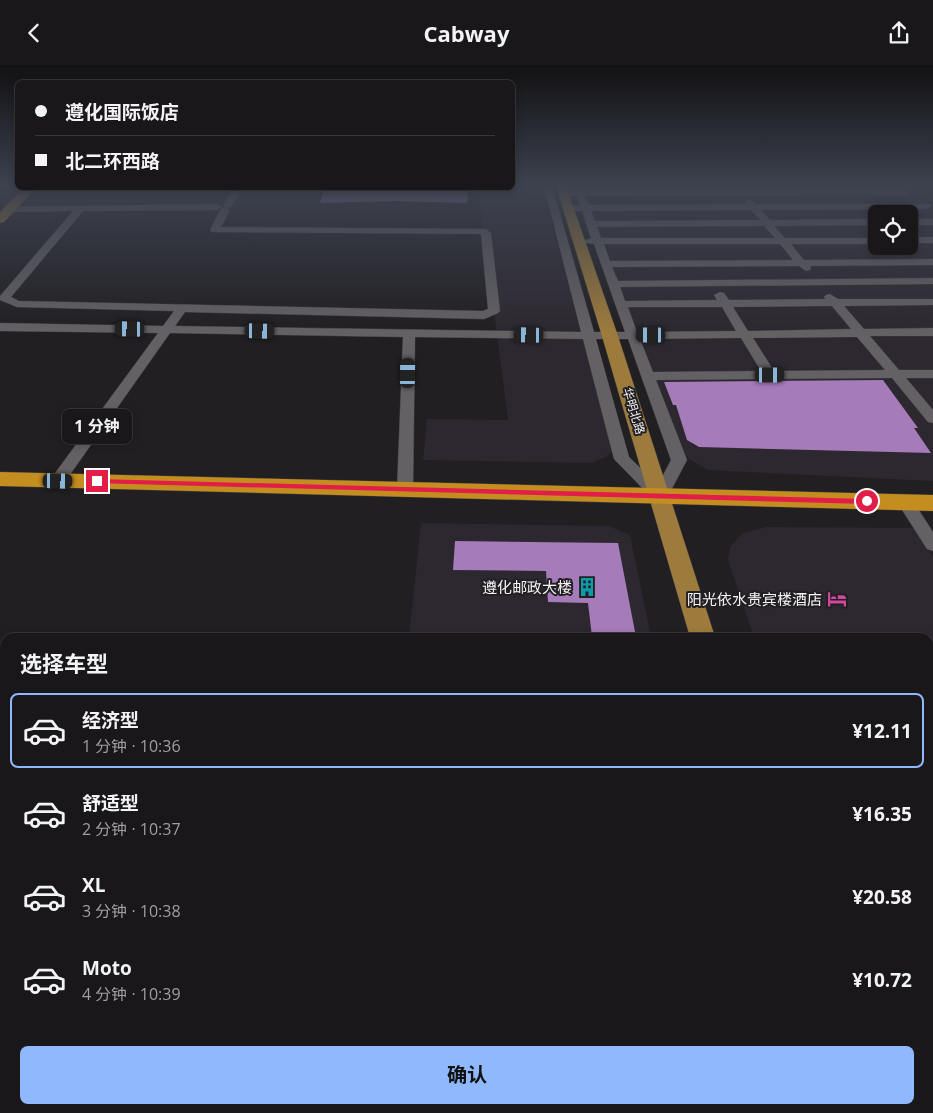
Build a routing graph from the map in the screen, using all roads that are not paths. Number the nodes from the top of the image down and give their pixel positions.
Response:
1 (58, 235) edge
2 (486, 235) edge
3 (561, 235) edge
4 (578, 235) edge
5 (595, 235) edge
6 (777, 235) edge
7 (933, 240) edge
8 (579, 241) junction
9 (598, 241) junction
10 (782, 241) junction
11 (868, 241) edge
12 (918, 241) edge
13 (893, 255) edge
14 (900, 262) junction
15 (933, 262) edge
16 (801, 263) junction
17 (606, 264) junction
18 (921, 281) junction
19 (933, 281) edge
20 (818, 282) junction
21 (713, 283) junction
22 (613, 284) junction
23 (933, 292) edge
24 (835, 302) junction
25 (933, 302) edge
26 (725, 303) junction
27 (621, 304) junction
28 (182, 307) junction
29 (0, 327) edge
30 (166, 329) junction
31 (933, 332) edge
32 (861, 333) junction
33 (409, 334) junction
34 (745, 334) junction
35 (632, 335) junction
36 (588, 336) junction
37 (610, 336) junction
38 (896, 374) junction
39 (933, 374) edge
40 (770, 375) junction
41 (648, 376) junction
42 (933, 419) edge
43 (0, 479) edge
44 (58, 481) junction
45 (405, 489) junction
46 (660, 496) junction
47 (905, 502) junction
48 (933, 503) edge
49 (933, 545) edge
50 (702, 633) edge

1 - 28 street
2 - 28 street
3 - 36 street
4 - 8 main road, 华明北路
5 - 9 street
6 - 10 street
7 - 12 street
8 - 9 street
8 - 37 main road, 华明北路
9 - 10 street
9 - 17 street
10 - 11 street
10 - 16 street
13 - 14 street
14 - 15 street
14 - 16 street
14 - 18 street
16 - 17 street
16 - 20 street
17 - 22 street
18 - 19 street
18 - 20 street
18 - 23 street
20 - 21 street
20 - 24 street
21 - 22 street
21 - 26 street
22 - 27 street
24 - 25 street
24 - 26 street
24 - 32 street
26 - 27 street
26 - 34 street
27 - 35 street
28 - 30 street
29 - 30 street
30 - 33 street
30 - 44 street
31 - 32 street
32 - 34 street
32 - 38 street
33 - 36 street
33 - 45 street
34 - 35 street
34 - 40 street
35 - 37 street
35 - 41 street
36 - 37 street
36 - 46 street
37 - 46 main road, 华明北路
38 - 39 street
38 - 40 street
38 - 42 street
40 - 41 street
41 - 46 street
43 - 44 highway
44 - 45 highway
45 - 46 highway
46 - 47 highway
46 - 50 main road, 华明北路
47 - 48 highway
47 - 49 street

